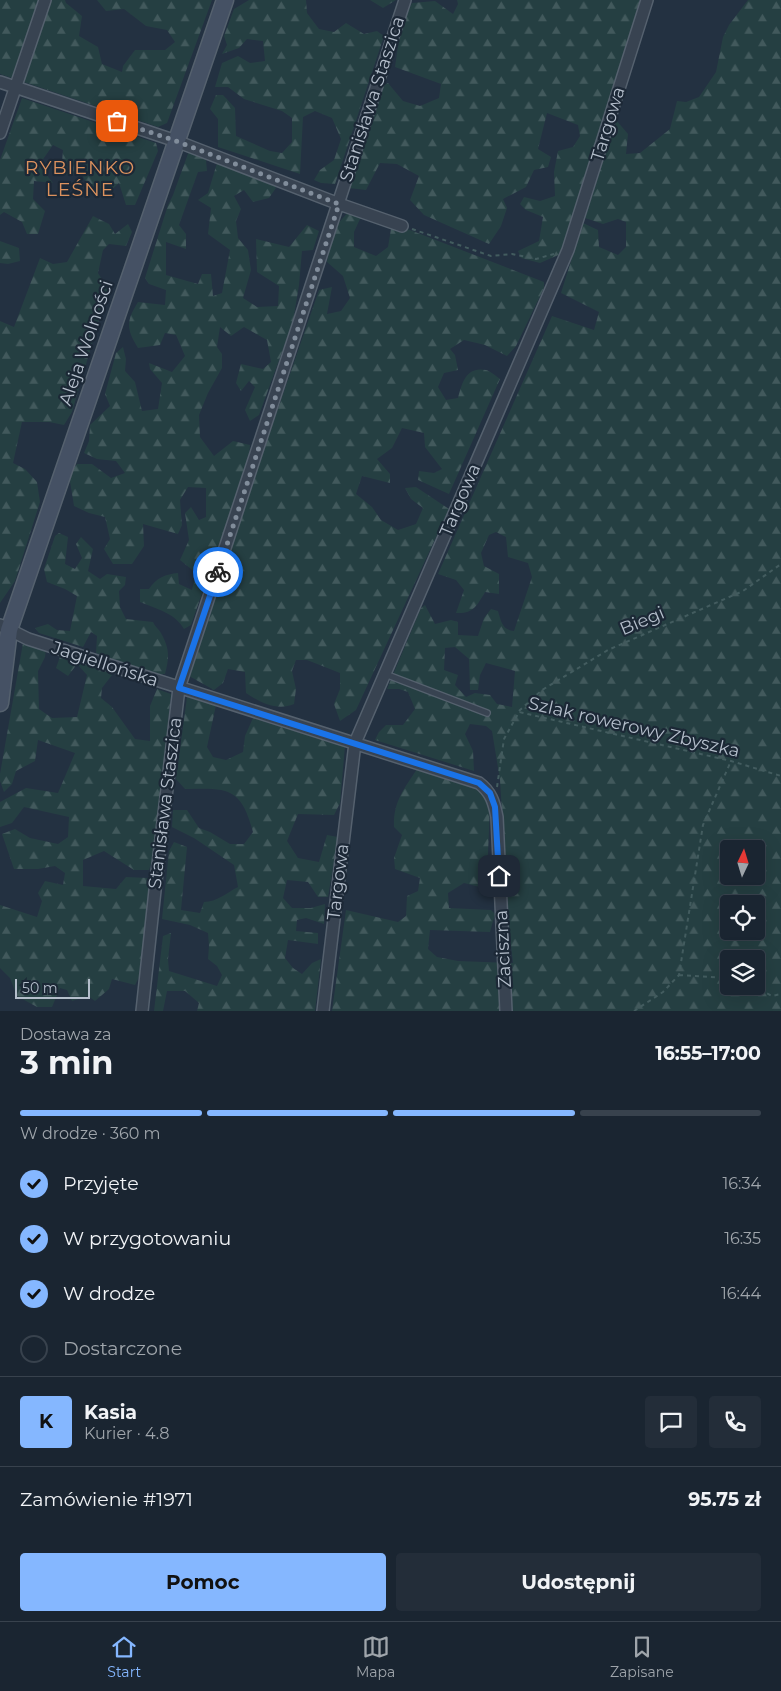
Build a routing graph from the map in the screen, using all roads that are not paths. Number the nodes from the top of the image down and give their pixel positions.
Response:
1 (45, 0) edge
2 (225, 0) edge
3 (405, 0) edge
4 (647, 0) edge
5 (0, 82) edge
6 (16, 87) junction
7 (0, 133) edge
8 (176, 141) junction
9 (339, 204) junction
10 (402, 226) road end
11 (5, 628) edge
12 (385, 674) junction
13 (179, 688) junction
14 (0, 703) edge
15 (487, 713) dead end
16 (355, 743) junction
17 (142, 1011) edge
18 (323, 1011) edge
19 (506, 1011) edge

1 - 6 street
2 - 8 street, Aleja Wolności
3 - 9 street, Stanisława Staszica
4 - 12 street, Targowa
5 - 6 street
6 - 7 street
6 - 8 street
8 - 9 street
8 - 11 street, Aleja Wolności
9 - 10 street
9 - 13 street, Stanisława Staszica
11 - 13 street, Jagiellońska
11 - 14 street, Aleja Wolności
12 - 15 lane
12 - 16 street, Targowa
13 - 16 street, Jagiellońska
13 - 17 street, Stanisława Staszica
16 - 18 street, Targowa
16 - 19 street, Zaciszna

